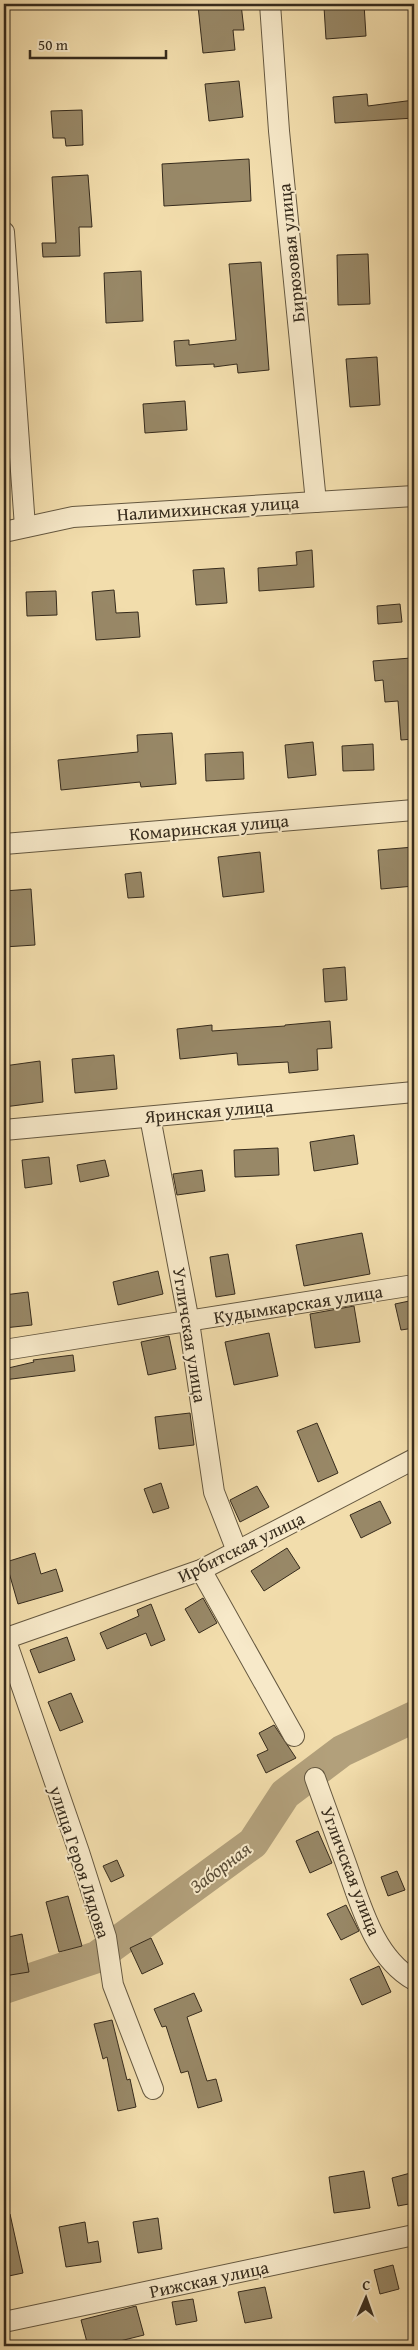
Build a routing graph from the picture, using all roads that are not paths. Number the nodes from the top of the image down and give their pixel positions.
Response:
1 (270, 4) edge
2 (4, 232) edge
3 (414, 496) edge
4 (316, 502) junction
5 (25, 527) junction
6 (4, 532) edge
7 (414, 810) edge
8 (4, 844) edge
9 (414, 1092) edge
10 (150, 1117) junction
11 (4, 1130) edge
12 (414, 1285) edge
13 (189, 1322) junction
14 (4, 1350) edge
15 (414, 1460) edge
16 (237, 1551) junction
17 (201, 1570) junction
18 (4, 1637) edge
19 (294, 1736) dead end
20 (315, 1778) dead end
21 (414, 1980) edge
22 (153, 2089) dead end
23 (414, 2235) edge
24 (4, 2322) edge

1 - 4 street, Бирюзовая улица
2 - 5 street
3 - 4 street, Налимихинская улица
4 - 5 street, Налимихинская улица
5 - 6 street, Налимихинская улица
7 - 8 street, Комаринская улица
9 - 10 street, Яринская улица
10 - 11 street, Яринская улица
10 - 13 street, Угличская улица
12 - 13 street, Кудымкарская улица
13 - 14 street, Кудымкарская улица
13 - 16 street, Угличская улица
15 - 16 street, Ирбитская улица
16 - 17 street, Ирбитская улица
17 - 18 street, Ирбитская улица
17 - 19 street
18 - 22 street, улица Героя Лядова
20 - 21 street, Угличская улица
23 - 24 street, Рижская улица

